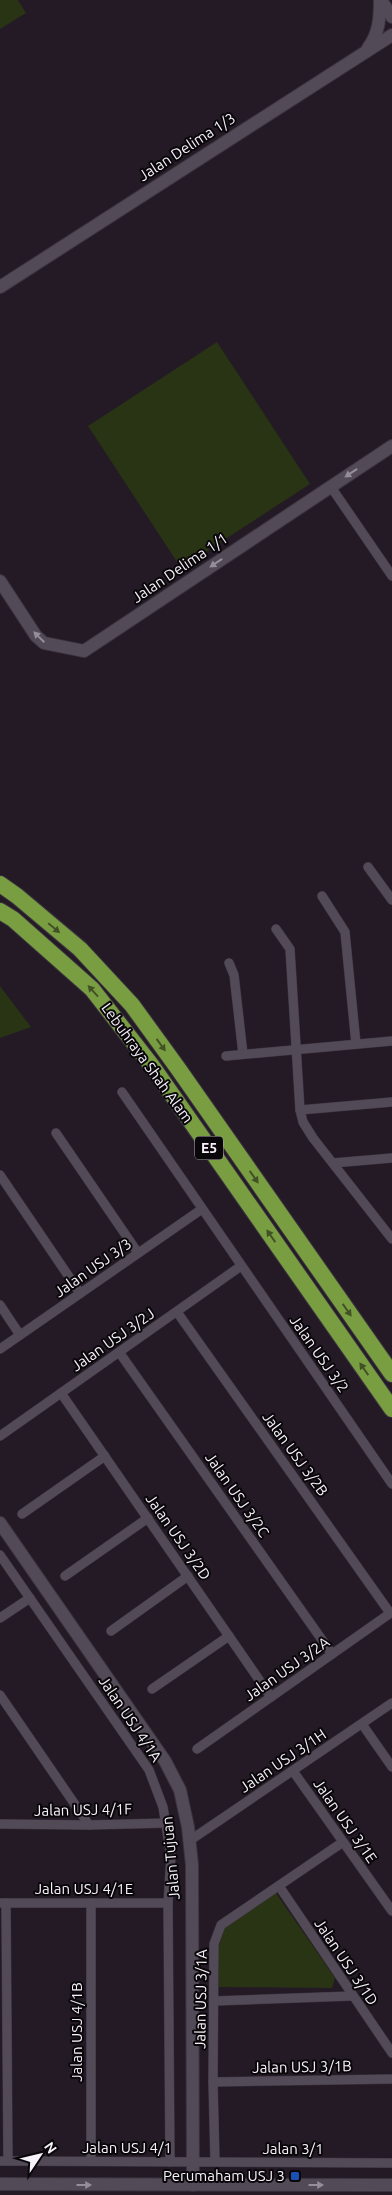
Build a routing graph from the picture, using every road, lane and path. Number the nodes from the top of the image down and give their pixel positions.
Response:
1 (381, 0) edge
2 (392, 17) edge
3 (392, 35) edge
4 (364, 52) junction
5 (0, 287) edge
6 (392, 446) edge
7 (331, 487) junction
8 (392, 576) edge
9 (0, 581) edge
10 (368, 867) dead end
11 (0, 884) edge
12 (322, 896) dead end
13 (392, 900) edge
14 (0, 911) edge
15 (276, 928) dead end
16 (229, 963) dead end
17 (392, 1041) edge
18 (356, 1044) junction
19 (298, 1050) junction
20 (243, 1054) junction
21 (226, 1056) dead end
22 (122, 1092) dead end
23 (392, 1102) edge
24 (300, 1110) junction
25 (56, 1133) dead end
26 (392, 1158) edge
27 (333, 1163) junction
28 (0, 1175) edge
29 (202, 1209) junction
30 (392, 1239) edge
31 (138, 1253) junction
32 (241, 1266) junction
33 (80, 1293) junction
34 (0, 1306) edge
35 (177, 1312) junction
36 (20, 1335) junction
37 (0, 1349) edge
38 (119, 1352) junction
39 (392, 1374) edge
40 (61, 1393) junction
41 (392, 1409) edge
42 (0, 1436) edge
43 (105, 1456) junction
44 (392, 1484) edge
45 (22, 1514) dead end
46 (148, 1518) junction
47 (0, 1523) edge
48 (0, 1555) edge
49 (65, 1576) dead end
50 (188, 1576) junction
51 (30, 1598) junction
52 (391, 1613) edge
53 (0, 1618) edge
54 (111, 1631) dead end
55 (229, 1636) junction
56 (332, 1654) junction
57 (152, 1689) dead end
58 (0, 1695) edge
59 (271, 1697) junction
60 (392, 1703) edge
61 (362, 1724) junction
62 (197, 1749) dead end
63 (392, 1767) edge
64 (293, 1771) junction
65 (167, 1823) junction
66 (0, 1824) edge
67 (89, 1825) junction
68 (189, 1841) junction
69 (344, 1842) junction
70 (279, 1886) junction
71 (3, 1903) edge
72 (91, 1903) junction
73 (168, 1903) junction
74 (392, 1911) edge
75 (352, 1996) junction
76 (215, 2001) junction
77 (392, 2053) edge
78 (392, 2079) edge
79 (213, 2082) junction
80 (4, 2161) edge
81 (91, 2161) junction
82 (170, 2162) junction
83 (193, 2162) junction
84 (215, 2162) junction
85 (392, 2163) edge
86 (0, 2184) edge
87 (193, 2185) junction
88 (392, 2185) edge

1 - 2 street
1 - 4 street
3 - 4 street, Jalan Delima 1/3
4 - 5 street, Jalan Delima 1/3
6 -> 7 street, Jalan Delima 1/1
7 - 8 street
7 -> 9 street, Jalan Delima 1/1
10 - 13 street
11 -> 39 highway, Lebuhraya Shah Alam / E5
12 - 18 street
41 -> 14 highway, Lebuhraya Shah Alam / E5
15 - 19 street
16 - 20 street
17 - 18 street
18 - 19 street
19 - 20 street
19 - 24 street
20 - 21 street
22 - 29 street
23 - 24 street
24 - 27 street
25 - 31 street
26 - 27 street
27 - 30 street
28 - 33 street
29 - 31 street, Jalan USJ 3/3
29 - 32 street, Jalan USJ 3/2
31 - 33 street, Jalan USJ 3/3
32 - 35 street, Jalan USJ 3/2J
32 - 44 street, Jalan USJ 3/2
33 - 36 street, Jalan USJ 3/3
34 - 36 street
35 - 38 street, Jalan USJ 3/2J
35 - 52 street, Jalan USJ 3/2B
36 - 37 street, Jalan USJ 3/3
38 - 40 street, Jalan USJ 3/2J
38 - 56 street, Jalan USJ 3/2C
40 - 42 street, Jalan USJ 3/2J
40 - 43 street, Jalan USJ 3/2D
43 - 45 street
43 - 46 street, Jalan USJ 3/2D
46 - 49 street
46 - 50 street, Jalan USJ 3/2D
47 - 68 street, Jalan Tujuan
48 - 51 street, Jalan USJ 4/1A
50 - 54 street
50 - 55 street, Jalan USJ 3/2D
51 - 53 street
51 - 65 street, Jalan USJ 4/1A
52 - 56 street, Jalan USJ 3/2A
55 - 57 street
55 - 59 street, Jalan USJ 3/2D
56 - 59 street, Jalan USJ 3/2A
58 - 67 street
59 - 62 street, Jalan USJ 3/2A
60 - 61 street, Jalan USJ 3/1H
61 - 63 street
61 - 64 street, Jalan USJ 3/1H
64 - 68 street, Jalan USJ 3/1H
64 - 69 street, Jalan USJ 3/1E
65 - 67 street, Jalan USJ 4/1F
65 - 73 street, Jalan USJ 4/1A
66 - 67 street, Jalan USJ 4/1F
68 - 83 street, Jalan Tujuan
69 - 70 street, Jalan USJ 3/1A
69 - 74 street, Jalan USJ 3/1E
70 - 75 street, Jalan USJ 3/1D
70 - 76 street, Jalan USJ 3/1A
71 - 72 street, Jalan USJ 4/1E
71 - 80 street
72 - 73 street, Jalan USJ 4/1E
72 - 81 street, Jalan USJ 4/1B
73 - 82 street, Jalan USJ 4/1A
75 - 76 street
75 - 77 street, Jalan USJ 3/1D
76 - 79 street, Jalan USJ 3/1A
78 - 79 street, Jalan USJ 3/1B
79 - 84 street, Jalan USJ 3/1A
80 - 81 street, Jalan USJ 4/1
81 - 82 street, Jalan USJ 4/1
82 - 83 street, Jalan USJ 4/1
83 - 84 street, Jalan 3/1
83 - 87 street, Jalan Tujuan
84 - 85 street, Jalan 3/1
86 -> 87 street
87 -> 88 street

